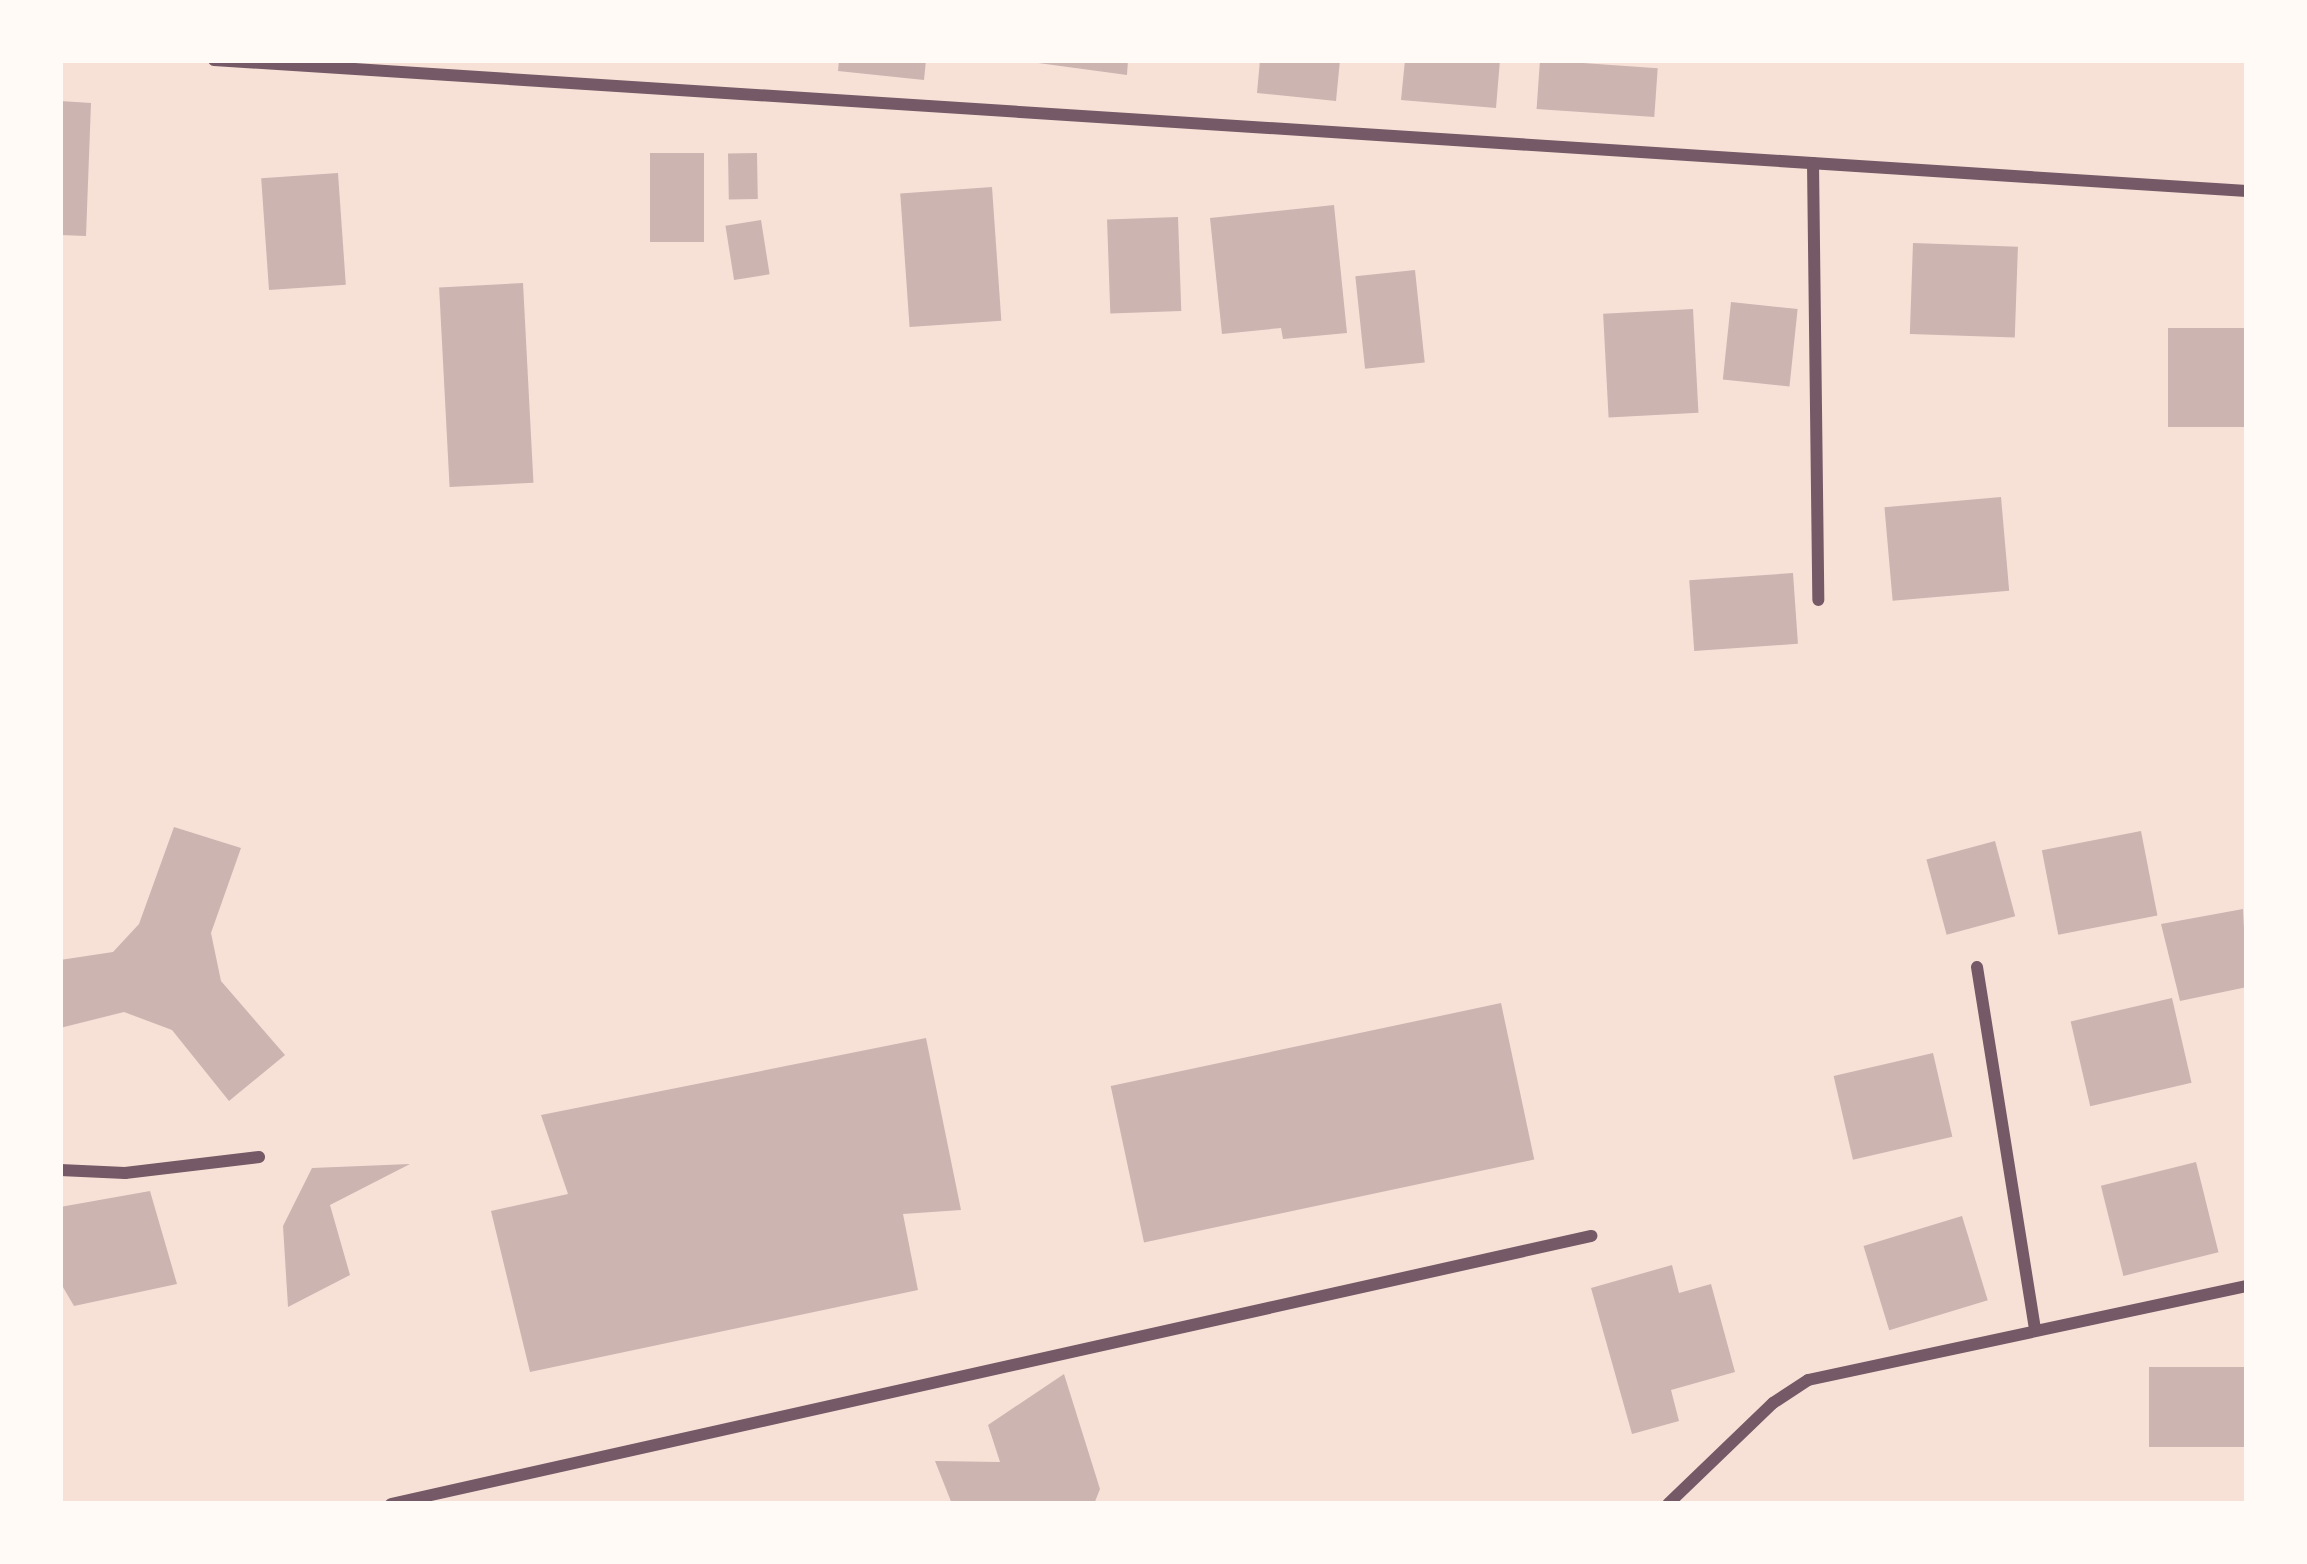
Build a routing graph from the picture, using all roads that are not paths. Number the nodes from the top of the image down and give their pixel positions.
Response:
1 (214, 60) edge
2 (1813, 163) junction
3 (2247, 191) edge
4 (1818, 601) dead end
5 (1977, 968) dead end
6 (259, 1157) dead end
7 (60, 1169) edge
8 (1591, 1236) dead end
9 (2247, 1286) edge
10 (2036, 1330) junction
11 (391, 1504) edge
12 (1668, 1504) edge

1 - 2 street
2 - 3 street
2 - 4 street
5 - 10 street
6 - 7 street
8 - 11 street
9 - 10 street
10 - 12 street

